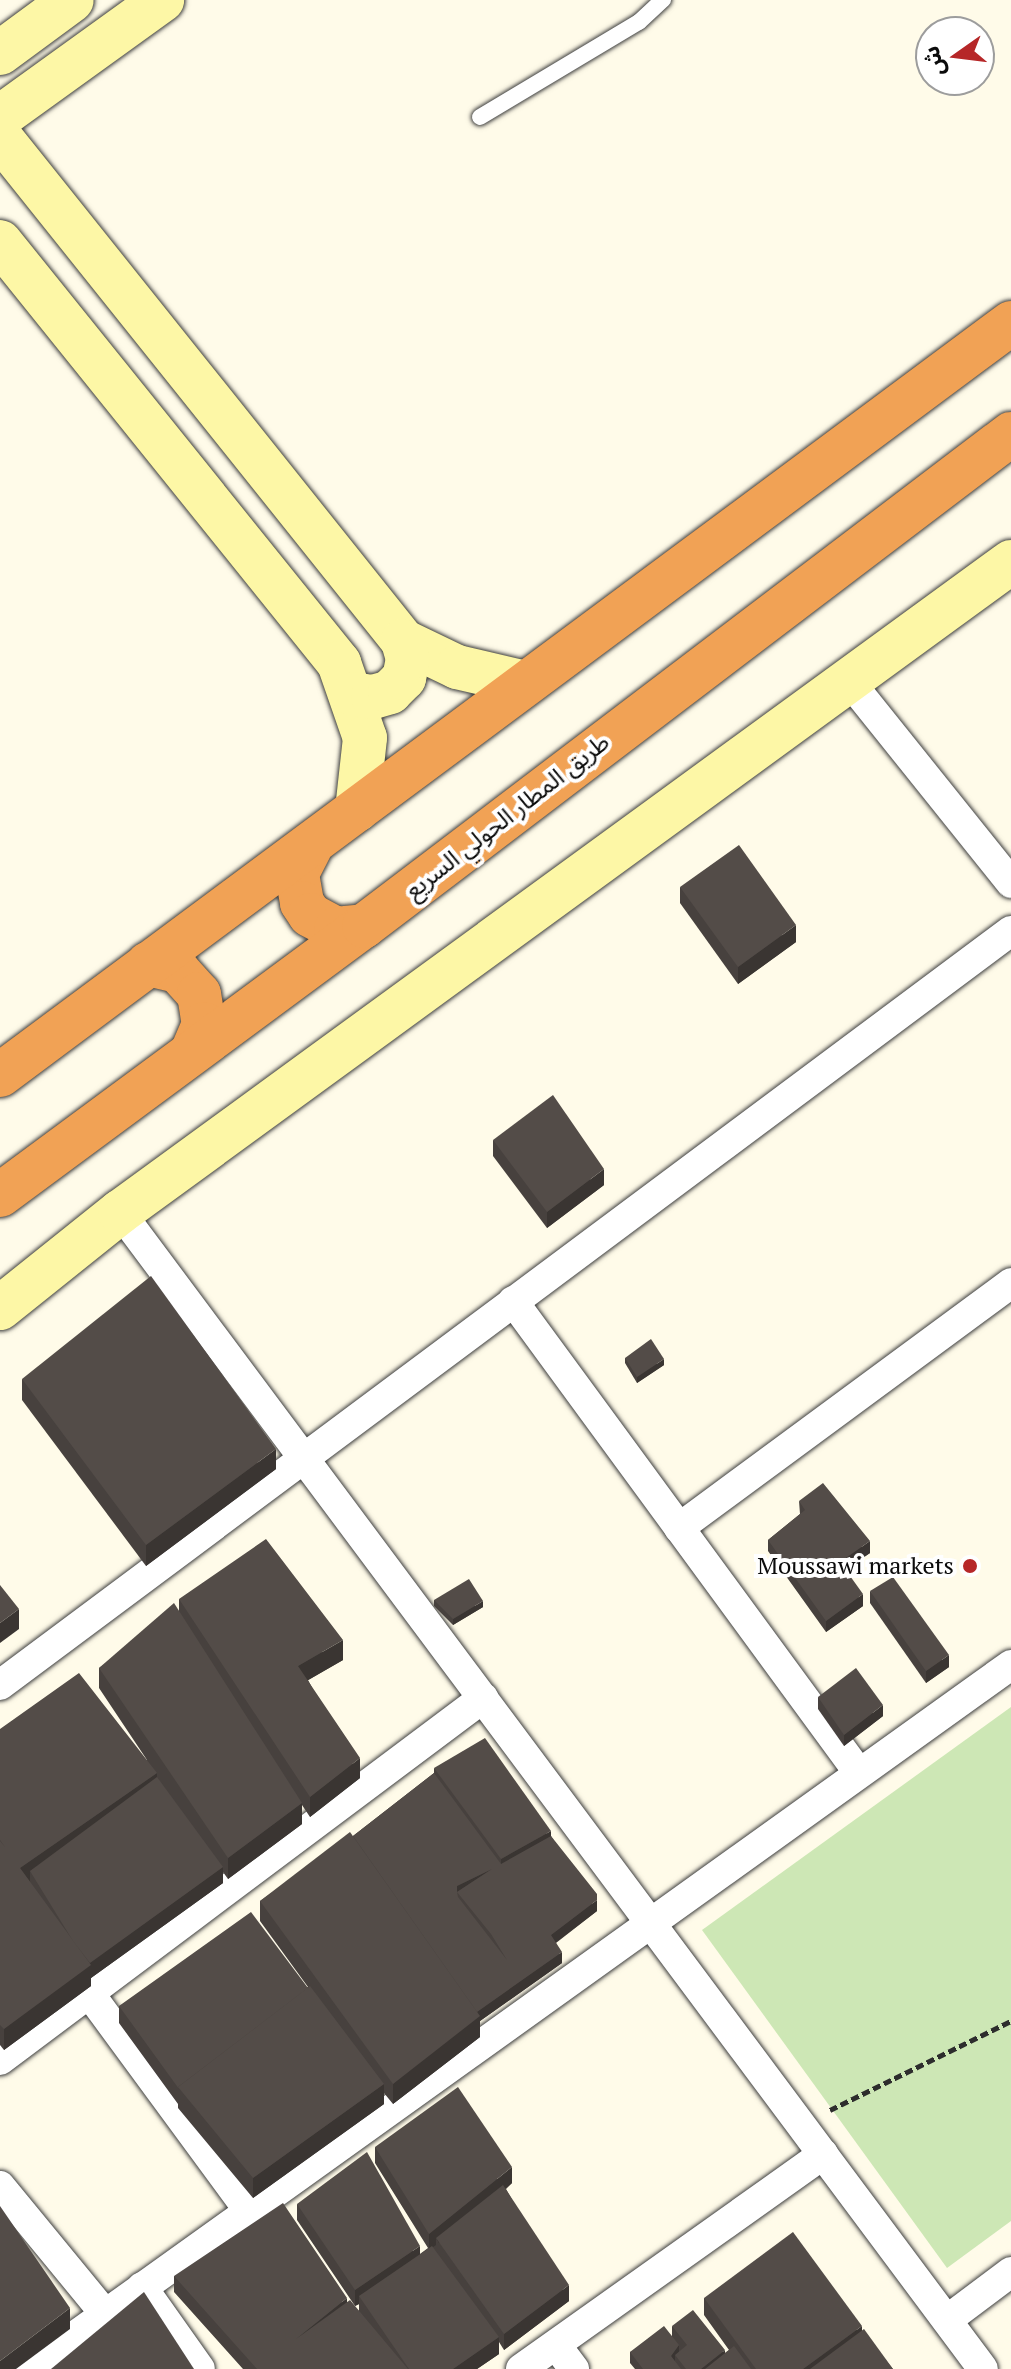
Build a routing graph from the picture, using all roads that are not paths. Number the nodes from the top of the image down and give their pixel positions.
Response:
1 (72, 0) edge
2 (162, 0) edge
3 (663, 0) edge
4 (0, 53) edge
5 (0, 117) edge
6 (480, 117) dead end
7 (0, 137) edge
8 (0, 242) edge
9 (1011, 323) edge
10 (1011, 434) edge
11 (1011, 562) edge
12 (403, 641) junction
13 (846, 677) junction
14 (525, 683) junction
15 (353, 694) junction
16 (357, 810) junction
17 (310, 848) junction
18 (1011, 883) edge
19 (364, 926) junction
20 (1011, 931) edge
21 (148, 964) junction
22 (192, 1052) junction
23 (0, 1075) edge
24 (0, 1195) edge
25 (120, 1212) junction
26 (1011, 1283) edge
27 (513, 1301) junction
28 (0, 1308) edge
29 (304, 1459) junction
30 (679, 1528) junction
31 (1011, 1665) edge
32 (0, 1685) edge
33 (483, 1698) junction
34 (859, 1773) junction
35 (650, 1923) junction
36 (89, 1993) junction
37 (0, 2059) edge
38 (823, 2154) junction
39 (0, 2186) edge
40 (249, 2211) junction
41 (1011, 2272) edge
42 (142, 2287) junction
43 (105, 2314) junction
44 (947, 2320) junction
45 (556, 2345) junction
46 (29, 2369) edge
47 (200, 2369) edge
48 (521, 2369) edge
49 (574, 2369) edge
50 (983, 2369) edge

1 - 4 street
2 - 5 street
3 - 6 lane
7 - 12 street
8 - 15 street
9 - 14 highway
10 - 19 highway, طريق المطار الحولي السريع
11 - 13 street
12 - 14 street
12 - 15 street
13 - 18 street
13 - 25 street
14 - 16 highway
15 - 16 street
16 - 17 highway
17 - 19 highway
17 - 21 highway
19 - 22 highway, طريق المطار الحولي السريع
20 - 27 street
21 - 22 highway
21 - 23 highway
22 - 24 highway, طريق المطار الحولي السريع
25 - 28 street
25 - 29 street
26 - 30 street
27 - 29 street
27 - 30 street
29 - 32 street
29 - 33 street
30 - 34 street
31 - 34 street
33 - 35 street
33 - 36 street
34 - 35 street
35 - 38 street
35 - 40 street
36 - 37 street
36 - 40 street
38 - 44 street
38 - 45 street
39 - 43 street
40 - 42 street
41 - 44 street
42 - 43 street
42 - 47 street
43 - 46 street
44 - 50 street
45 - 48 street
45 - 49 street

